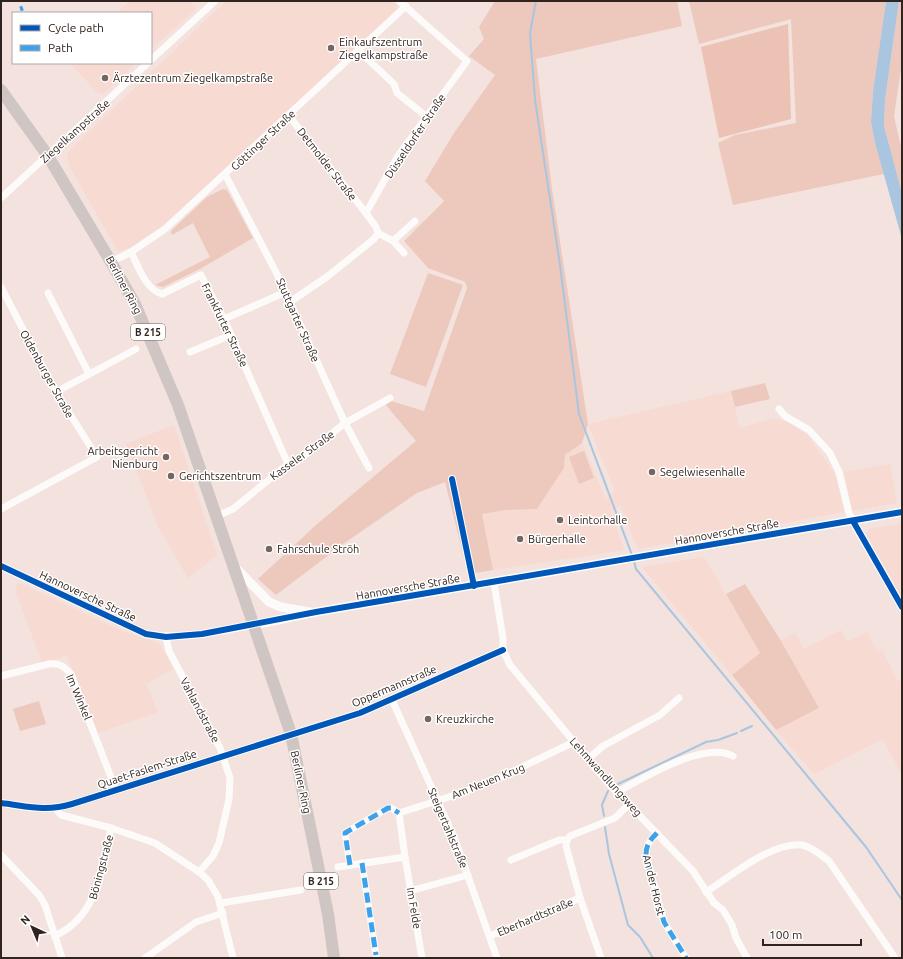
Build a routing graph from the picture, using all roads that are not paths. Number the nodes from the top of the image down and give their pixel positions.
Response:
1 (215, 1) edge
2 (400, 1) edge
3 (406, 6) junction
4 (358, 50) junction
5 (152, 59) edge
6 (147, 64) edge
7 (1, 90) edge
8 (289, 116) junction
9 (427, 117) junction
10 (48, 156) junction
11 (225, 174) junction
12 (1, 198) edge
13 (366, 213) junction
14 (415, 221) dead end
15 (378, 233) junction
16 (393, 240) junction
17 (131, 252) junction
18 (404, 253) dead end
19 (111, 262) junction
20 (1, 288) edge
21 (286, 292) junction
22 (48, 293) dead end
23 (290, 302) junction
24 (224, 319) junction
25 (231, 335) junction
26 (136, 349) dead end
27 (190, 352) dead end
28 (89, 374) junction
29 (56, 392) junction
30 (390, 398) dead end
31 (779, 410) dead end
32 (345, 423) junction
33 (288, 464) junction
34 (369, 468) dead end
35 (1, 509) edge
36 (902, 512) edge
37 (217, 516) junction
38 (853, 521) junction
39 (1, 566) edge
40 (234, 566) junction
41 (494, 583) junction
42 (902, 607) edge
43 (316, 612) junction
44 (254, 625) junction
45 (166, 637) junction
46 (503, 650) junction
47 (1, 676) edge
48 (679, 698) dead end
49 (392, 700) junction
50 (291, 734) junction
51 (574, 742) junction
52 (222, 756) junction
53 (733, 756) dead end
54 (588, 759) junction
55 (116, 790) junction
56 (617, 792) junction
57 (438, 801) junction
58 (4, 804) edge
59 (629, 804) junction
60 (56, 809) junction
61 (399, 813) junction
62 (111, 828) junction
63 (657, 833) junction
64 (567, 840) junction
65 (1, 855) edge
66 (405, 857) junction
67 (511, 860) dead end
68 (362, 863) junction
69 (350, 865) junction
70 (338, 867) dead end
71 (199, 872) junction
72 (468, 875) junction
73 (301, 890) dead end
74 (410, 891) junction
75 (706, 892) junction
76 (580, 898) junction
77 (221, 903) junction
78 (223, 913) junction
79 (56, 936) junction
80 (490, 936) junction
81 (376, 955) dead end
82 (62, 958) edge
83 (145, 958) edge
84 (233, 958) edge
85 (334, 958) edge
86 (422, 958) edge
87 (497, 958) edge
88 (601, 958) edge
89 (686, 958) edge
90 (747, 958) edge
91 (895, 958) edge

1 - 5 street
2 - 3 street
3 - 4 street, Göttinger Straße
3 - 9 street, Düsseldorfer Straße
4 - 8 street, Göttinger Straße
4 - 9 street
6 - 10 street, Ziegelkampstraße
7 - 10 main road, Berliner Ring / B 215
8 - 11 street, Göttinger Straße
8 - 13 street, Detmolder Straße
9 - 13 street, Düsseldorfer Straße
10 - 12 street, Ziegelkampstraße
10 - 19 main road, Berliner Ring / B 215
11 - 17 street, Göttinger Straße
11 - 21 street, Stuttgarter Straße
13 - 15 street
14 - 16 street
15 - 16 street
15 - 23 street
16 - 18 street
17 - 19 street, Göttinger Straße
17 - 24 street, Frankfurter Straße
19 - 37 main road, Berliner Ring / B 215
20 - 29 street, Oldenburger Straße
21 - 23 street, Stuttgarter Straße
21 - 24 street
22 - 28 street
23 - 32 street, Stuttgarter Straße
24 - 25 street, Frankfurter Straße
25 - 27 street
25 - 33 street, Frankfurter Straße
26 - 28 street
28 - 29 street
29 - 35 street, Oldenburger Straße
30 - 32 street, Kasseler Straße
31 - 38 street
32 - 33 street, Kasseler Straße
32 - 34 street, Stuttgarter Straße
33 - 37 street, Kasseler Straße
36 - 38 street, Hannoversche Straße
37 - 40 main road, Berliner Ring / B 215
38 - 41 street, Hannoversche Straße
38 - 42 street
39 - 45 street, Hannoversche Straße
40 - 43 street, Berliner Ring
40 - 44 main road, Berliner Ring / B 215
41 - 43 street, Hannoversche Straße
41 - 46 street, Lehmwandlungsweg
43 - 44 street, Hannoversche Straße
44 - 45 street, Hannoversche Straße
44 - 50 main road, Berliner Ring / B 215
45 - 52 street, Vahlandstraße
46 - 49 street, Oppermannstraße
46 - 51 street, Lehmwandlungsweg
47 - 55 street, Im Winkel
48 - 54 street
49 - 50 street, Oppermannstraße
49 - 57 street, Steigertahlstraße
50 - 52 street, Quaet-Faslem-Straße
50 - 85 main road, Berliner Ring / B 215
51 - 54 street, Lehmwandlungsweg
51 - 57 street, Am Neuen Krug
52 - 55 street, Quaet-Faslem-Straße
52 - 71 street, Vahlandstraße
53 - 56 street
54 - 56 street, Lehmwandlungsweg
55 - 60 street, Quaet-Faslem-Straße
56 - 59 street, Lehmwandlungsweg
57 - 61 street, Am Neuen Krug
57 - 72 street, Steigertahlstraße
58 - 60 street, Quaet-Faslem-Straße
59 - 63 street, Lehmwandlungsweg
59 - 64 street
60 - 62 street, Quaet-Faslem-Straße
61 - 66 street
61 - 69 street, Am Neuen Krug
62 - 71 street, Quaet-Faslem-Straße
62 - 79 street, Böningstraße
63 - 75 street, Lehmwandlungsweg
63 - 89 street, An der Horst
64 - 67 street
64 - 76 street
65 - 79 street
66 - 68 street
66 - 74 street, Im Felde
68 - 69 street
68 - 81 street
69 - 70 street
71 - 77 street, Quaet-Faslem-Straße
72 - 74 street
72 - 80 street, Steigertahlstraße
73 - 77 street
74 - 86 street, Im Felde
75 - 90 street, Lehmwandlungsweg
75 - 91 street
76 - 80 street, Eberhardtstraße
76 - 88 street
77 - 78 street, Quaet-Faslem-Straße
78 - 83 street
78 - 84 street, Quaet-Faslem-Straße
79 - 82 street
80 - 87 street, Steigertahlstraße

